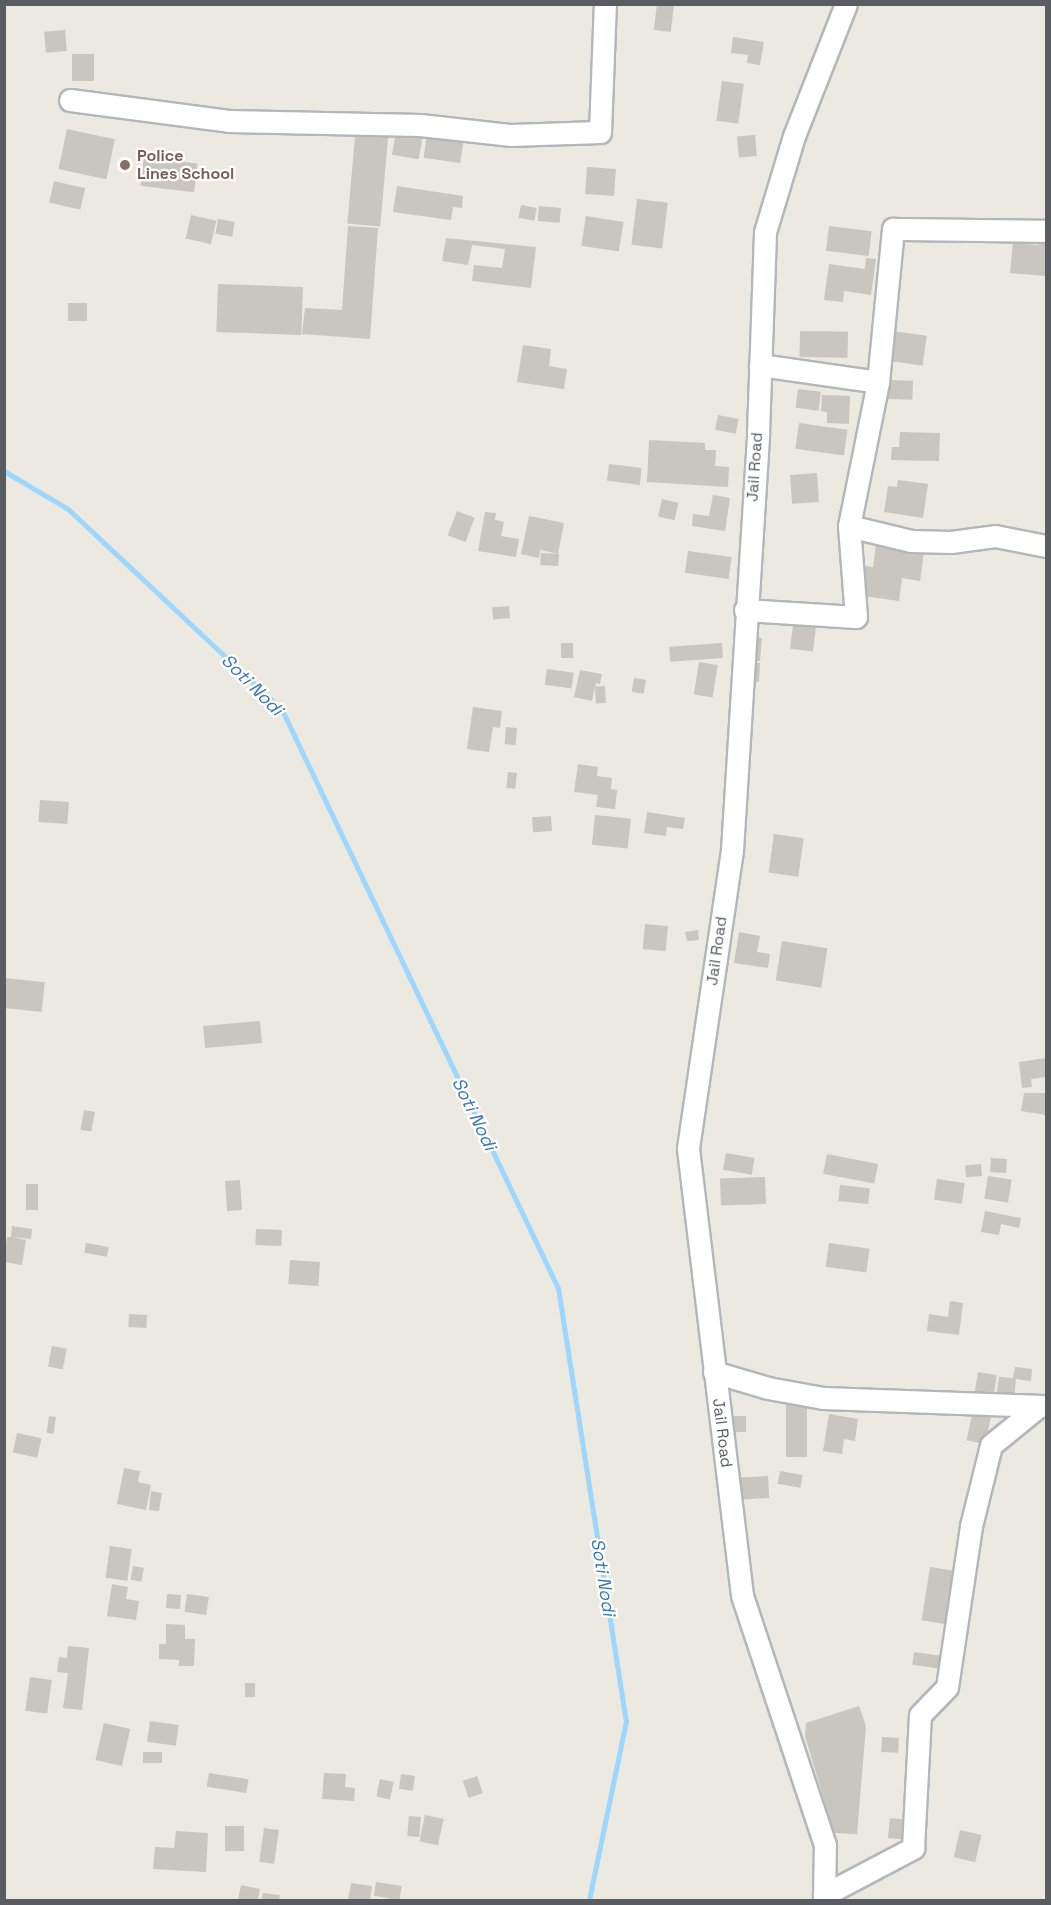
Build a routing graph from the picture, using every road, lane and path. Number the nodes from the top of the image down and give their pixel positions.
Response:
1 (605, 4) edge
2 (846, 4) edge
3 (70, 100) dead end
4 (1047, 231) edge
5 (760, 365) junction
6 (878, 382) junction
7 (849, 526) junction
8 (1047, 546) edge
9 (745, 610) junction
10 (714, 1372) junction
11 (1043, 1406) edge
12 (824, 1898) edge

1 - 3 street
2 - 5 street, Jail Road
4 - 6 street
5 - 6 street
5 - 9 street, Jail Road
6 - 7 street
7 - 8 street
7 - 9 street
9 - 10 street, Jail Road
10 - 11 street
10 - 12 street, Jail Road
11 - 12 street

